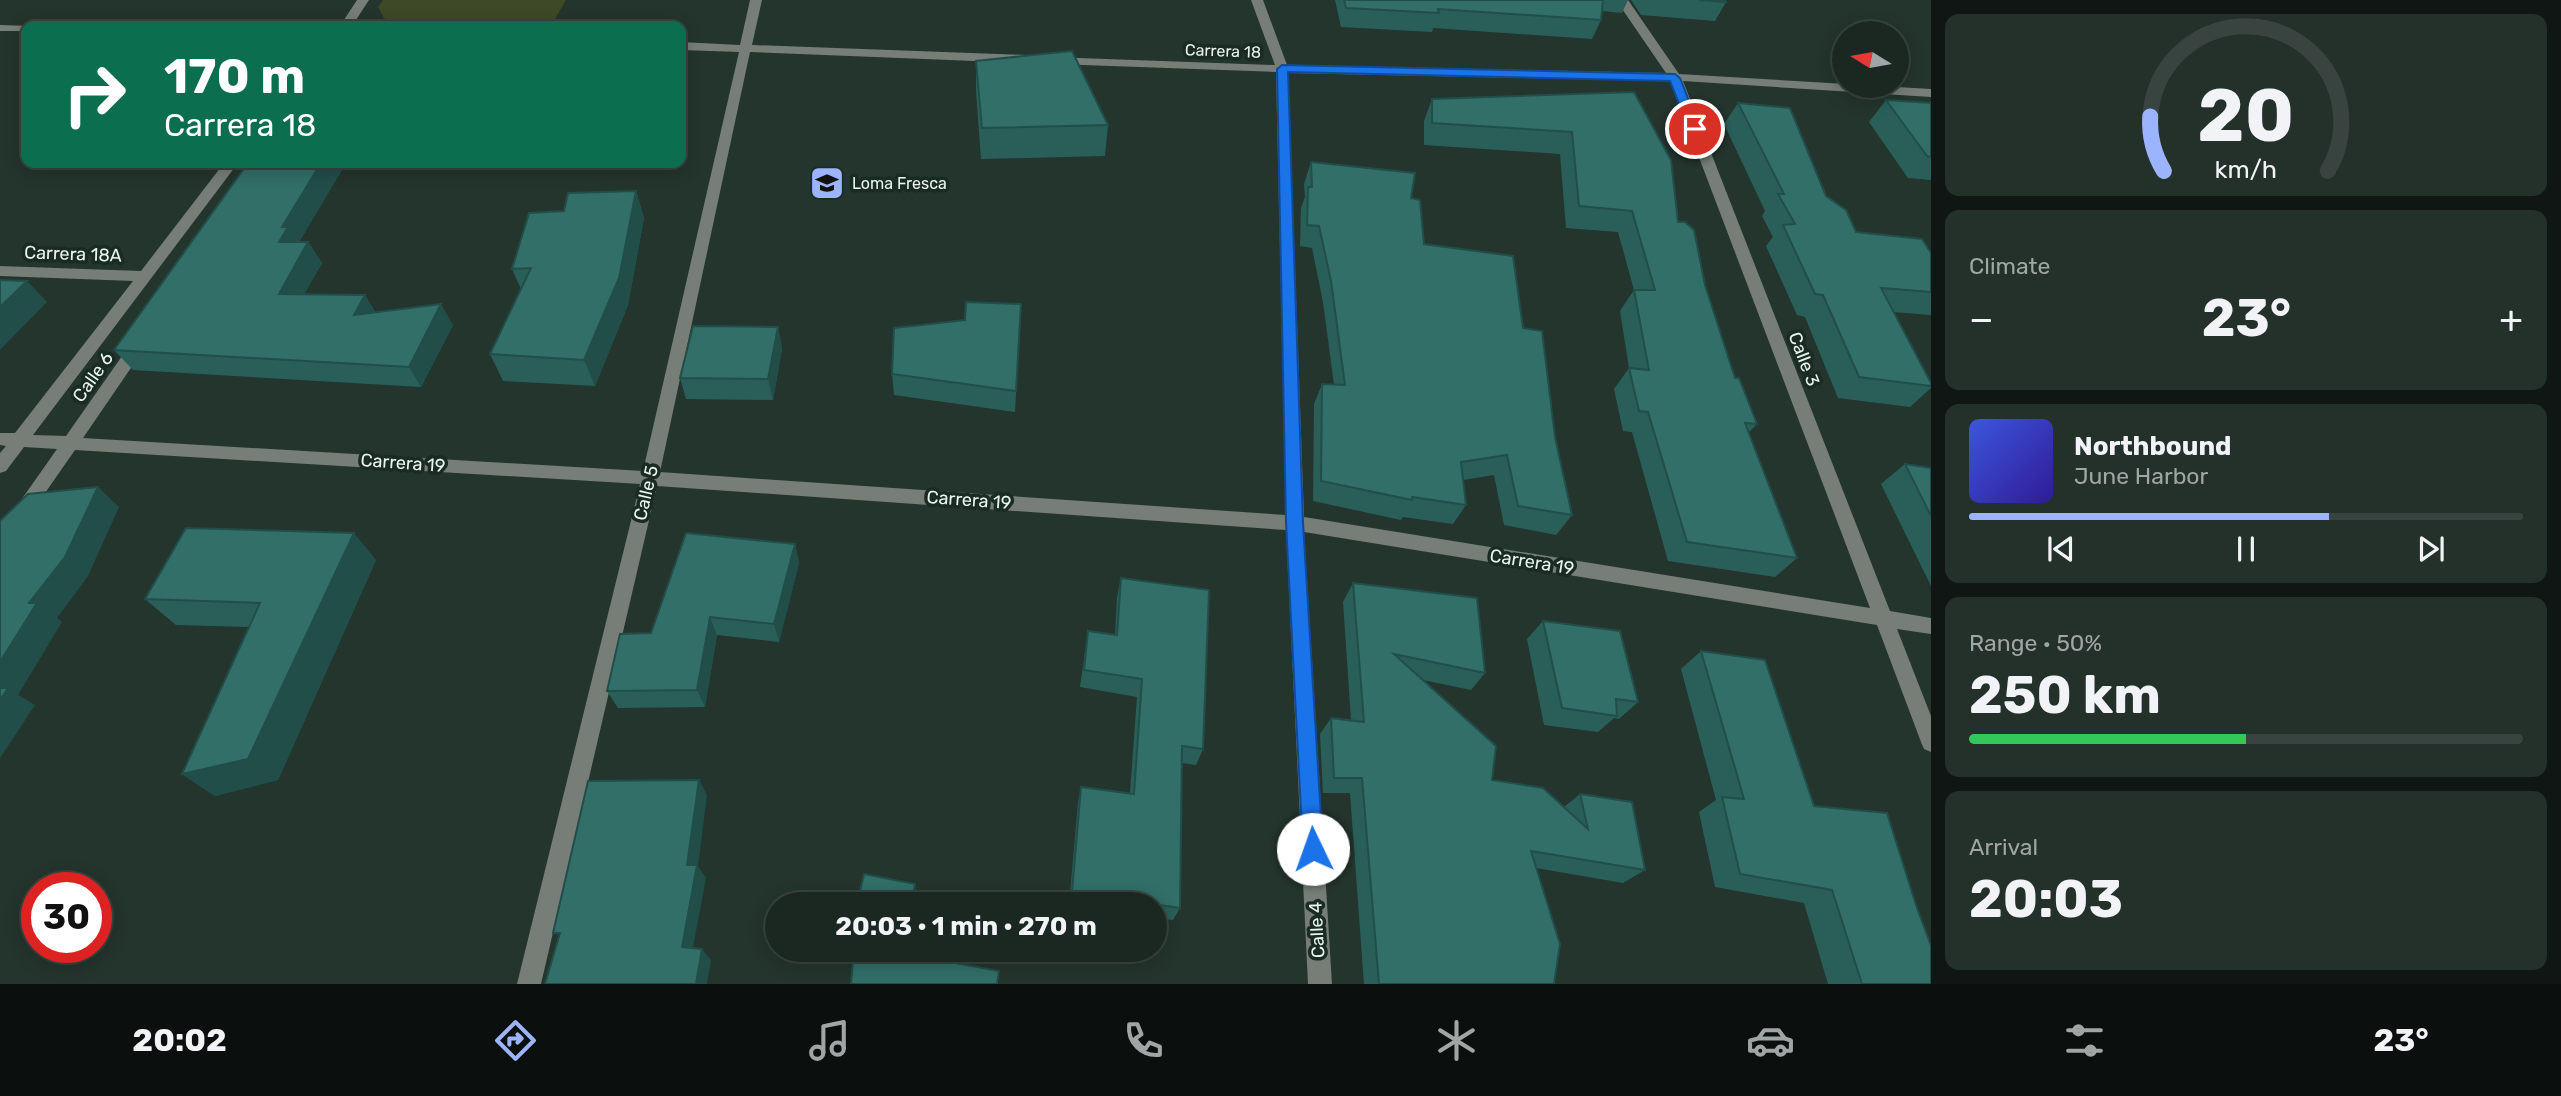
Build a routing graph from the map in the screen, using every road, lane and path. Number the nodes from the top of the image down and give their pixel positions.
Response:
1 (363, 0) edge
2 (756, 0) edge
3 (1257, 0) edge
4 (1622, 0) edge
5 (349, 21) edge
6 (0, 28) edge
7 (21, 28) edge
8 (686, 46) edge
9 (744, 48) junction
10 (1034, 59) edge
11 (1048, 60) edge
12 (1282, 69) junction
13 (1675, 78) junction
14 (1931, 93) edge
15 (227, 168) edge
16 (0, 271) edge
17 (145, 276) junction
18 (149, 330) edge
19 (0, 439) edge
20 (20, 440) junction
21 (71, 442) junction
22 (0, 466) edge
23 (650, 479) junction
24 (1294, 523) junction
25 (0, 544) edge
26 (1883, 619) junction
27 (1931, 626) edge
28 (1931, 742) edge
29 (529, 984) edge
30 (1320, 984) edge

1 - 5 street
2 - 9 street, Calle 5
3 - 12 street, Calle 4
4 - 13 street, Calle 3
6 - 7 street
8 - 9 street
9 - 10 street
9 - 23 street, Calle 5
11 - 12 street, Carrera 18
12 - 13 street, Carrera 18
12 - 24 street, Calle 4
13 - 14 street, Carrera 18
13 - 26 street, Calle 3
15 - 17 street, Calle 6
16 - 17 street, Carrera 18A
17 - 20 street, Calle 6
18 - 21 street, Calle 6
19 - 20 street, Carrera 19
20 - 21 street, Carrera 19
20 - 22 street, Calle 6
21 - 23 street, Carrera 19
21 - 25 street, Calle 6
23 - 24 street, Carrera 19
23 - 29 street, Calle 5
24 - 26 street, Carrera 19
24 - 30 street, Calle 4
26 - 27 street, Carrera 19
26 - 28 street, Calle 3

